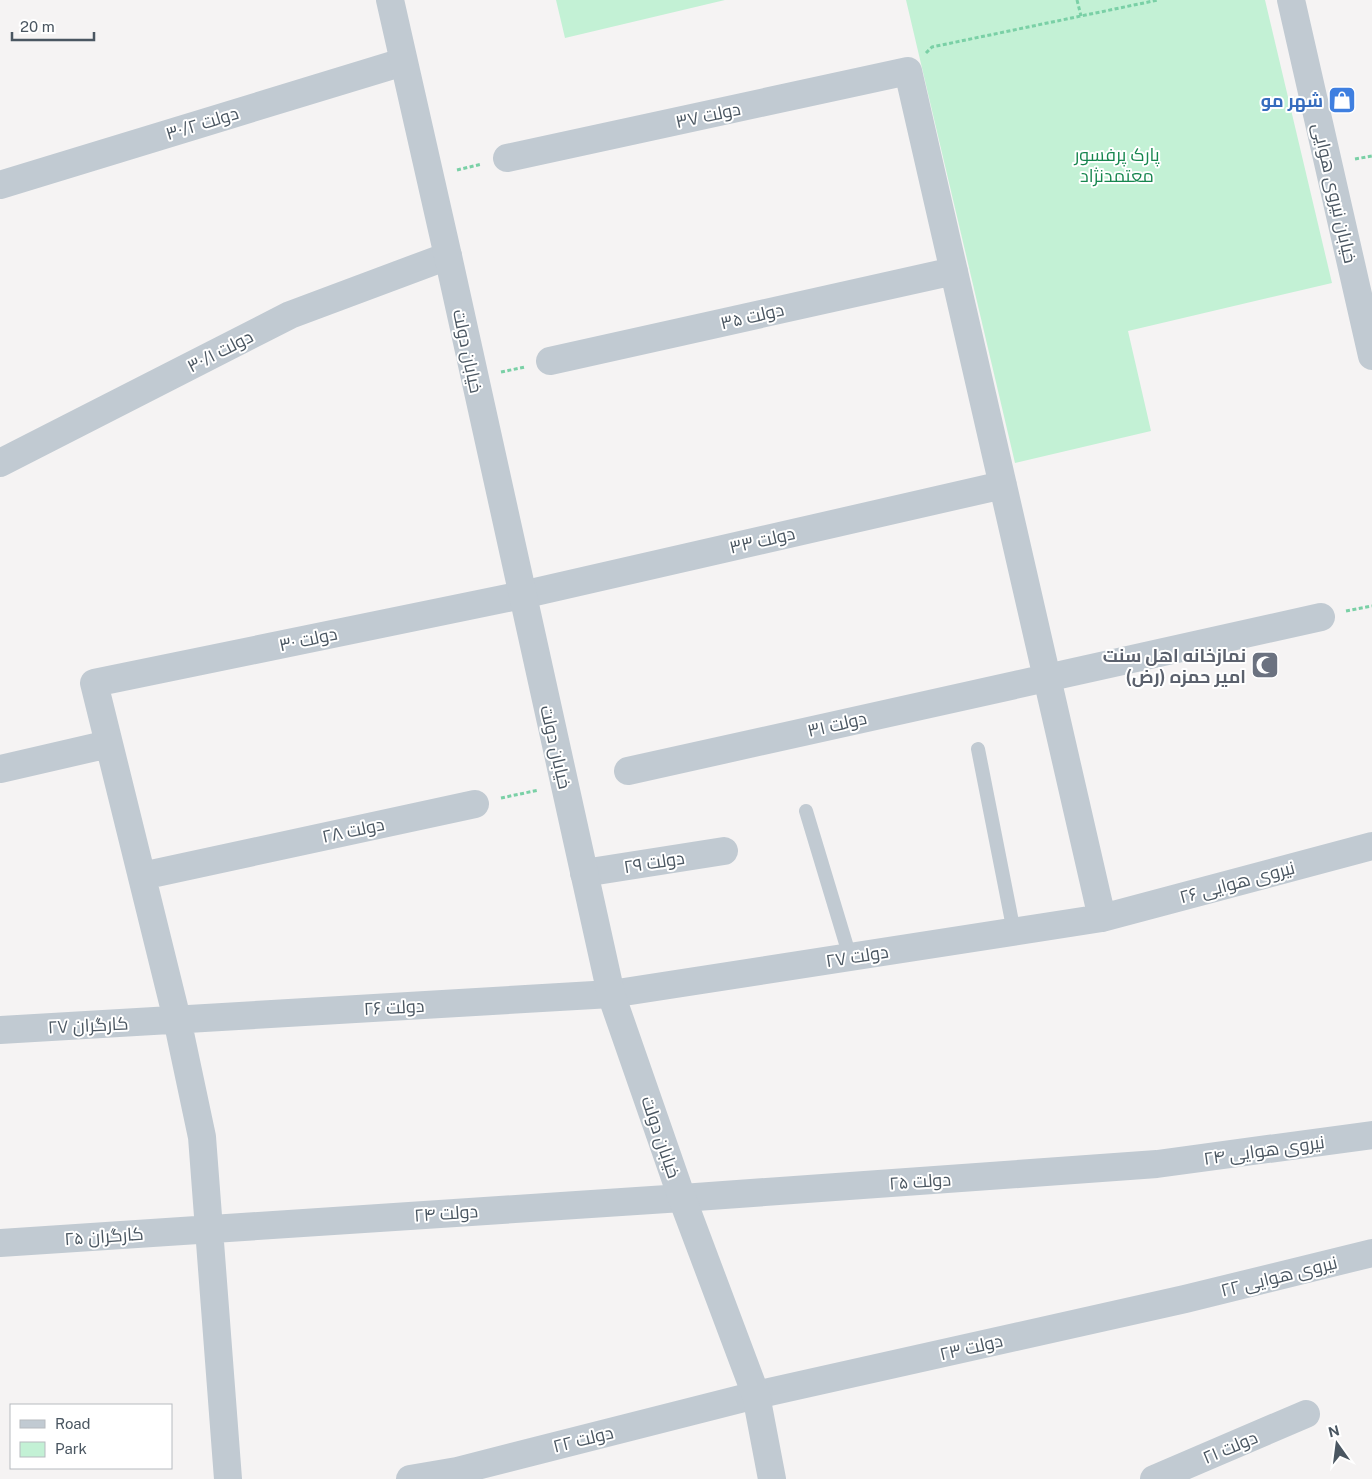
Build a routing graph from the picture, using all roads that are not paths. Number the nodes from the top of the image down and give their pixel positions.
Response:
1 (390, 0) edge
2 (1291, 0) edge
3 (404, 62) junction
4 (507, 158) road end
5 (0, 185) edge
6 (448, 256) junction
7 (954, 271) junction
8 (1372, 356) edge
9 (550, 361) road end
10 (0, 463) edge
11 (1003, 485) junction
12 (522, 594) junction
13 (1321, 617) dead end
14 (1047, 677) junction
15 (109, 744) junction
16 (978, 749) dead end
17 (0, 769) edge
18 (628, 771) dead end
19 (475, 804) road end
20 (806, 811) dead end
21 (1372, 846) edge
22 (724, 851) dead end
23 (584, 873) junction
24 (142, 876) junction
25 (1102, 918) junction
26 (1014, 932) junction
27 (850, 957) junction
28 (611, 994) junction
29 (177, 1019) junction
30 (0, 1030) edge
31 (1372, 1135) edge
32 (1157, 1164) joint
33 (682, 1198) junction
34 (209, 1228) junction
35 (0, 1243) edge
36 (1372, 1253) edge
37 (1186, 1299) joint
38 (756, 1396) junction
39 (1306, 1414) dead end
40 (228, 1479) edge
41 (410, 1479) edge
42 (772, 1479) edge
43 (1154, 1479) edge

1 - 3 street, خیابان دولت
2 - 8 street, خیابان نیروی هوایی
3 - 5 street, دولت ۳۰/۲
3 - 6 street, خیابان دولت
4 - 7 street, دولت ۳۷
6 - 10 street, دولت ۳۰/۱
6 - 12 street, خیابان دولت
7 - 9 street, دولت ۳۵
7 - 11 street
11 - 12 street, دولت ۳۳
11 - 14 street
12 - 15 street, دولت ۳۰
12 - 23 street, خیابان دولت
13 - 14 street, دولت ۳۱
14 - 18 street, دولت ۳۱
14 - 25 street
15 - 17 street
15 - 24 street
16 - 26 lane
19 - 24 street, دولت ۲۸
20 - 27 lane
21 - 25 street, نیروی هوایی ۲۶
22 - 23 street, دولت ۲۹
23 - 28 street, خیابان دولت
24 - 29 street
25 - 26 street, دولت ۲۷
26 - 27 street, دولت ۲۷
27 - 28 street, دولت ۲۷
28 - 29 street, دولت ۲۶
28 - 33 street, خیابان دولت
29 - 30 street, کارگران ۲۷
29 - 34 street
31 - 32 street, نیروی هوایی ۲۴
32 - 33 street, دولت ۲۵
33 - 34 street, دولت ۲۴
33 - 38 street, خیابان دولت
34 - 35 street, کارگران ۲۵
34 - 40 street
36 - 37 street, نیروی هوایی ۲۲
37 - 38 street, دولت ۲۳
38 - 41 street, دولت ۲۲
38 - 42 street, خیابان دولت
39 - 43 street, دولت ۲۱

